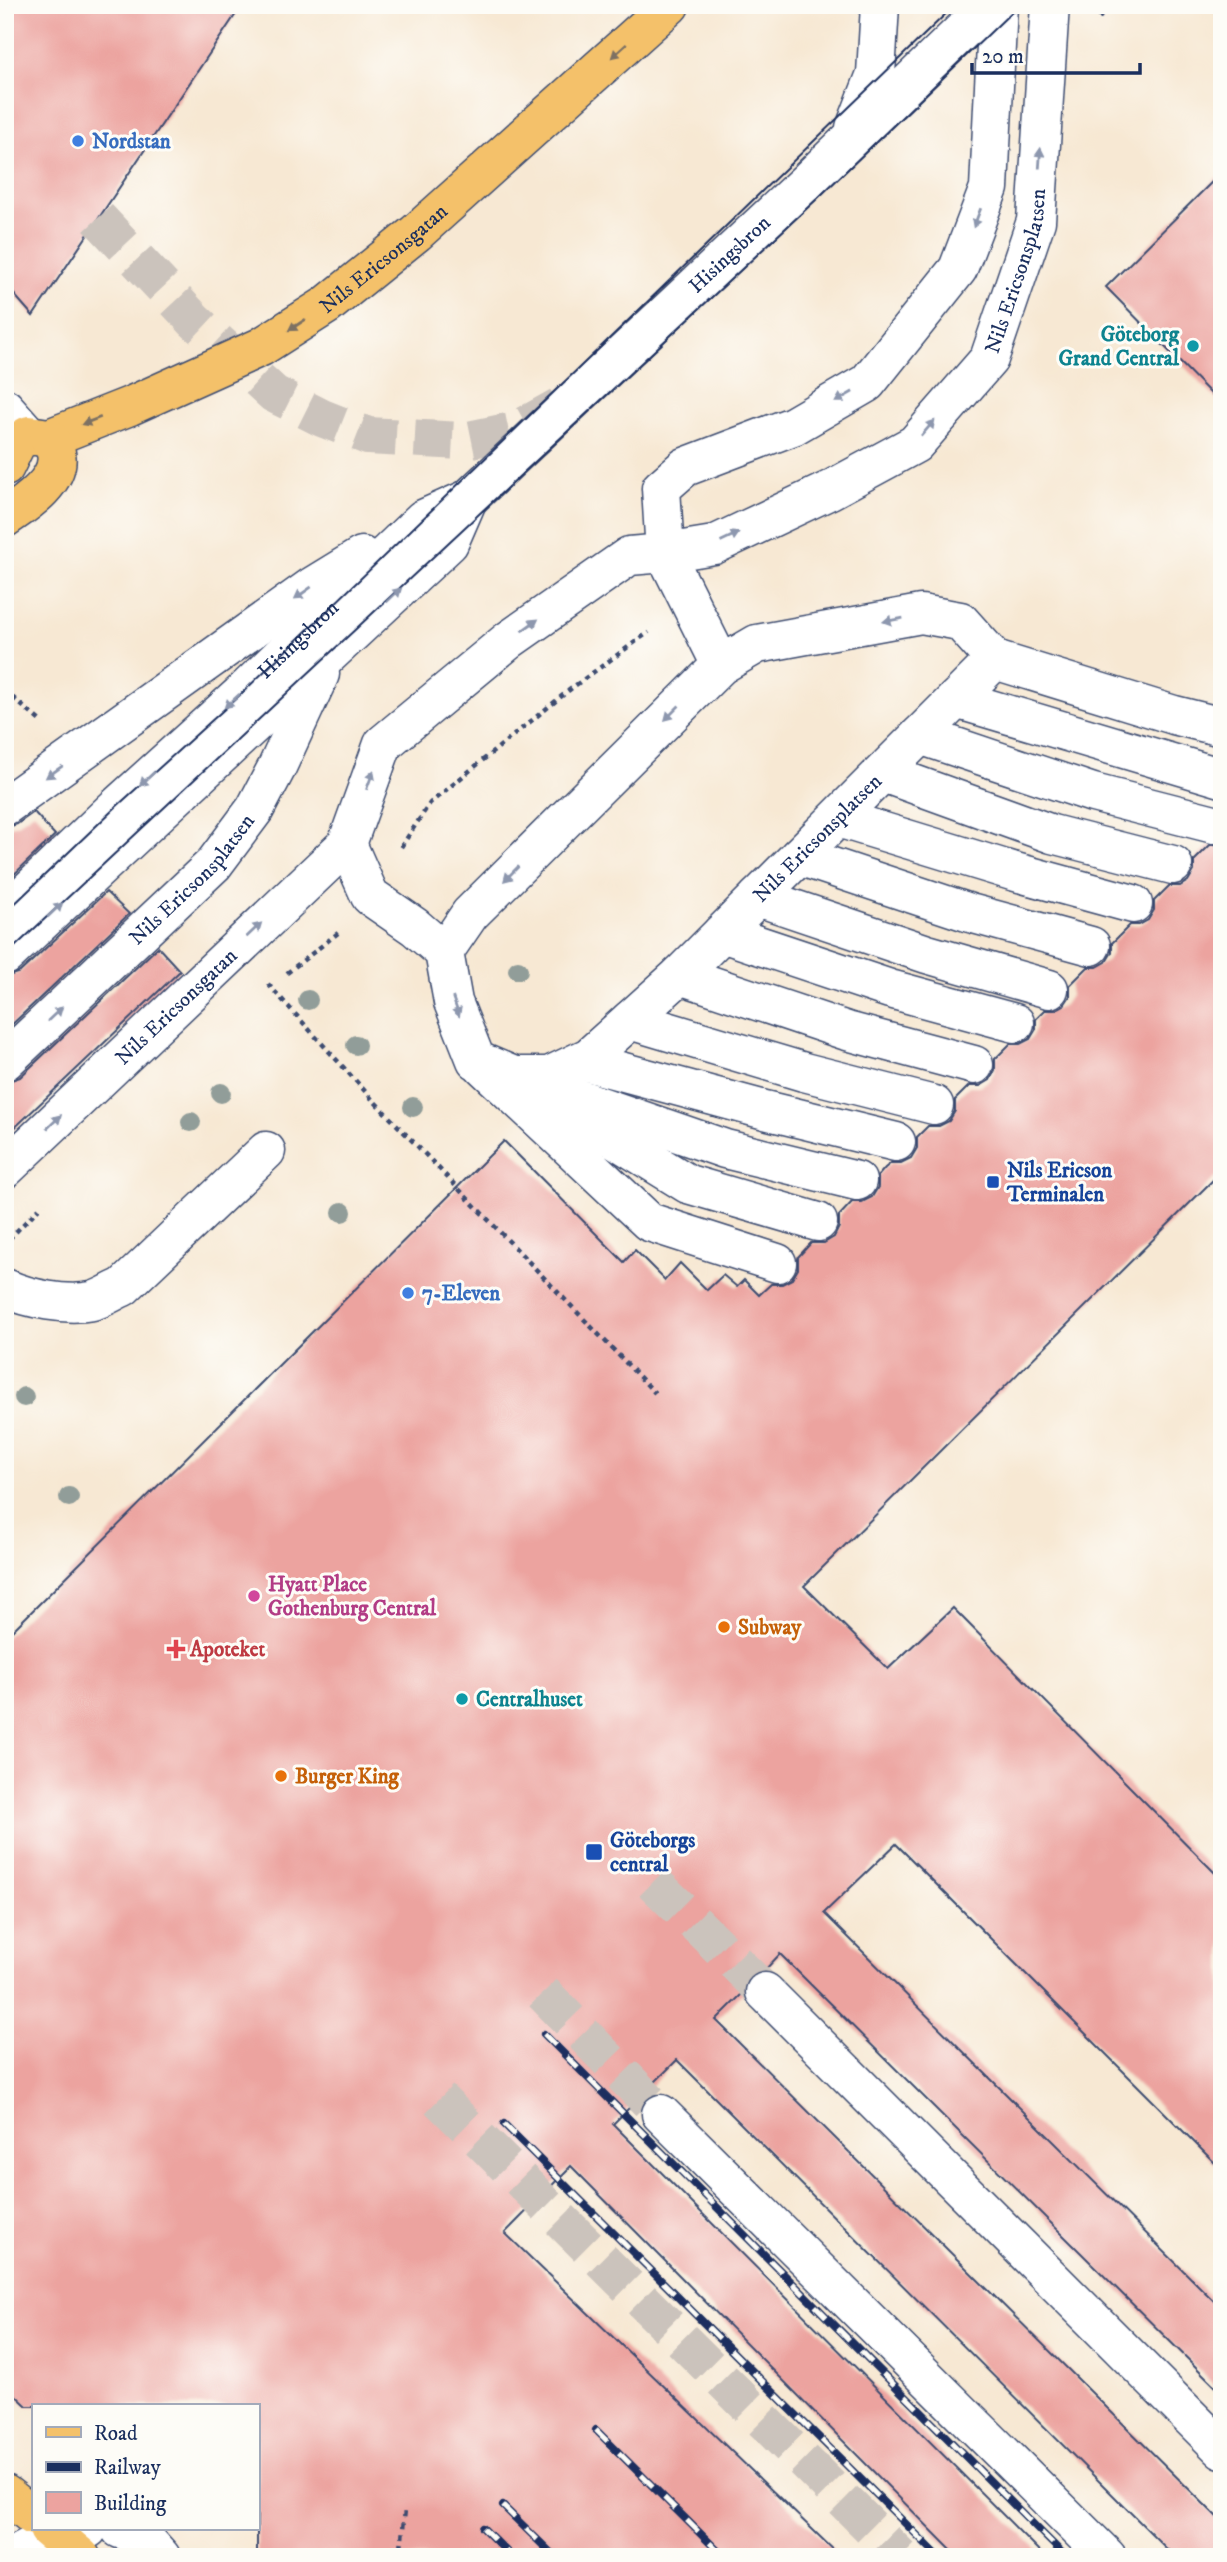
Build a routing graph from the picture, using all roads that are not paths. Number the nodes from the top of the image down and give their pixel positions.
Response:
1 (670, 5) edge
2 (880, 5) edge
3 (989, 5) edge
4 (998, 5) edge
5 (1050, 5) edge
6 (804, 183) junction
7 (28, 427) edge
8 (5, 467) edge
9 (468, 499) junction
10 (5, 518) edge
11 (423, 519) junction
12 (665, 553) junction
13 (326, 659) junction
14 (995, 660) junction
15 (721, 665) junction
16 (956, 699) junction
17 (1222, 727) edge
18 (920, 735) junction
19 (883, 773) junction
20 (1222, 778) edge
21 (5, 806) edge
22 (838, 818) junction
23 (1214, 824) dead end
24 (347, 844) junction
25 (799, 856) junction
26 (1172, 865) dead end
27 (758, 897) junction
28 (1133, 904) dead end
29 (5, 913) edge
30 (722, 933) junction
31 (1091, 946) dead end
32 (444, 952) junction
33 (5, 956) edge
34 (680, 975) junction
35 (1049, 989) dead end
36 (630, 1020) junction
37 (1015, 1023) dead end
38 (476, 1060) junction
39 (5, 1061) edge
40 (583, 1061) junction
41 (974, 1065) dead end
42 (514, 1076) junction
43 (934, 1105) dead end
44 (897, 1142) dead end
45 (266, 1151) dead end
46 (5, 1169) edge
47 (858, 1181) dead end
48 (818, 1222) dead end
49 (777, 1263) dead end
50 (5, 1288) edge
51 (765, 1992) tunnel mouth
52 (661, 2114) tunnel mouth
53 (1222, 2449) edge
54 (5, 2494) edge
55 (32, 2513) edge
56 (123, 2530) edge
57 (61, 2533) edge
58 (11, 2557) edge
59 (161, 2557) edge
60 (1107, 2557) edge

1 -> 7 main road, Nils Ericsonsgatan
2 - 6 street
3 - 6 street, Hisingsbron
4 -> 12 street
12 -> 5 street, Nils Ericsonsplatsen
6 - 9 street, Hisingsbron
7 - 8 main road, Nils Ericsonsgatan
7 - 10 main road
9 - 11 street, Hisingsbron
13 -> 9 street, Hisingsbron
11 -> 21 street
11 -> 29 street, Hisingsbron
12 - 15 street
24 -> 12 street, Nils Ericsonsplatsen
33 -> 13 street, Hisingsbron
39 -> 13 street, Nils Ericsonsplatsen
14 -> 15 street
14 - 16 street, Nils Ericsonsplatsen
14 - 17 street
15 -> 32 street
16 - 18 street, Nils Ericsonsplatsen
16 - 20 street
18 - 19 street, Nils Ericsonsplatsen
18 - 23 street
19 - 22 street, Nils Ericsonsplatsen
19 - 26 street
22 - 25 street, Nils Ericsonsplatsen
22 - 28 street
24 - 32 street
46 -> 24 street, Nils Ericsonsgatan
25 - 27 street, Nils Ericsonsplatsen
25 - 31 street
27 - 30 street, Nils Ericsonsplatsen
27 - 35 street
30 - 34 street, Nils Ericsonsplatsen
30 - 37 street
32 -> 38 street
34 - 36 street, Nils Ericsonsplatsen
34 - 41 street
36 - 40 street, Nils Ericsonsplatsen
36 - 43 street
38 - 42 street, Nils Ericsonsplatsen
38 - 49 street
40 - 42 street, Nils Ericsonsplatsen
40 - 44 street
42 - 47 street
42 - 48 street
45 - 50 street
51 - 53 street
52 - 60 street
54 - 55 main road
56 - 59 street
57 - 58 street

